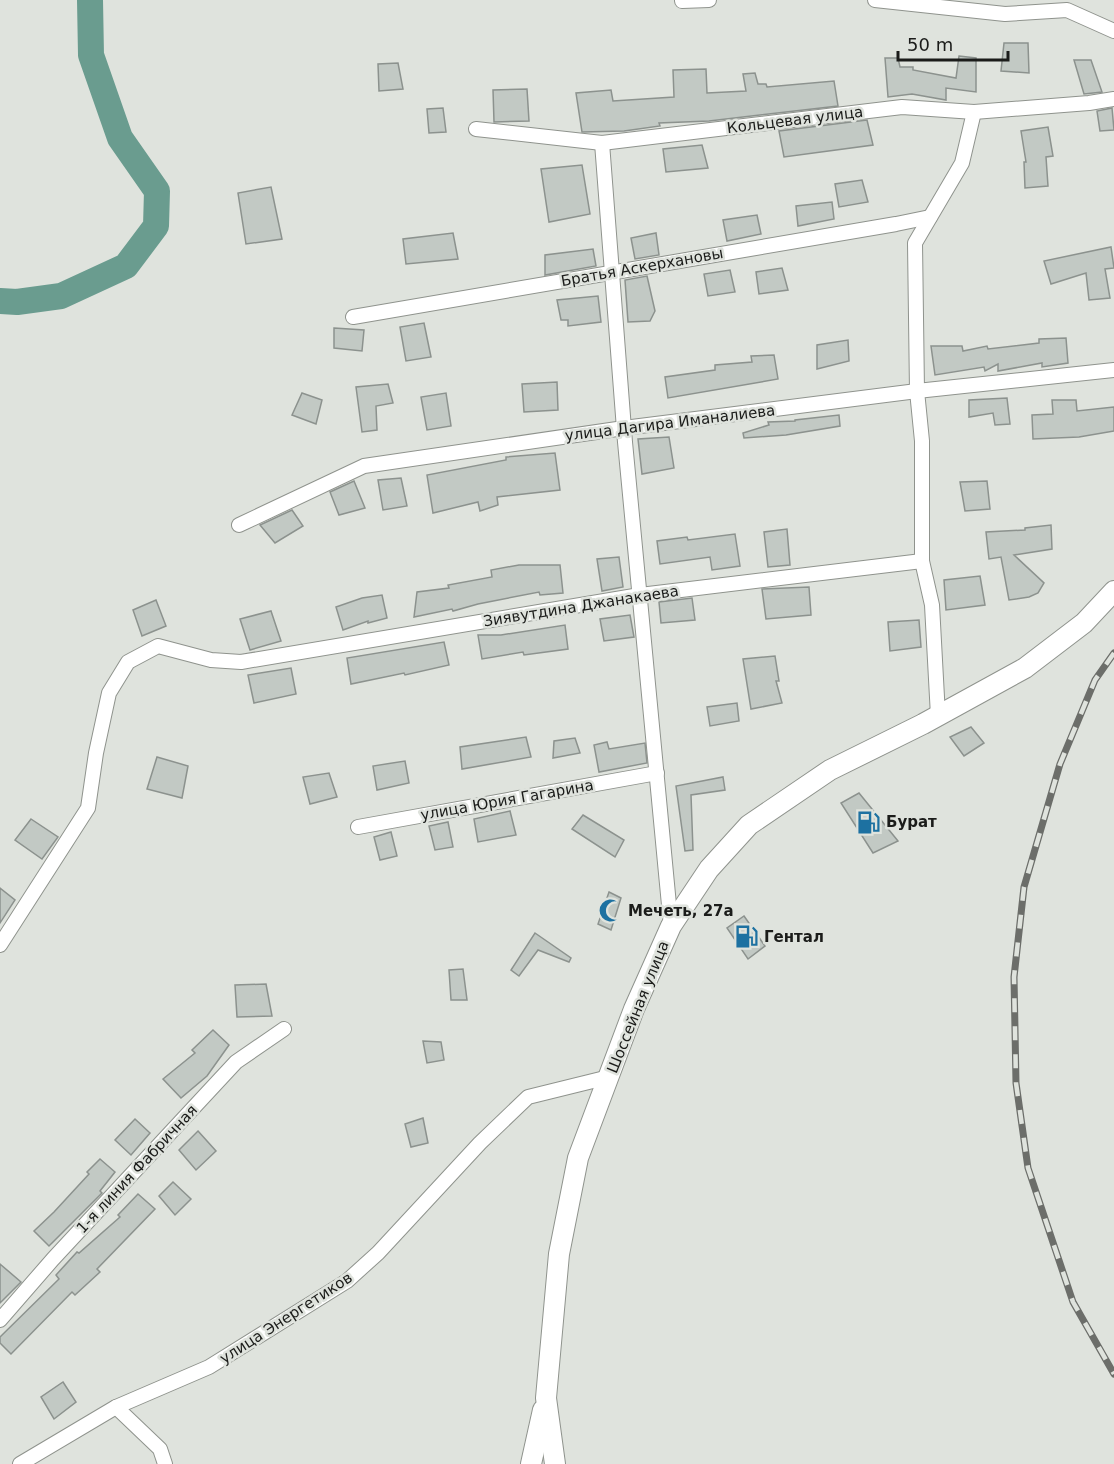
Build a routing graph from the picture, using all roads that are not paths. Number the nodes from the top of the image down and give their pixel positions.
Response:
1 (709, 0) edge
2 (875, 0) edge
3 (682, 1) edge
4 (1114, 31) edge
5 (1114, 99) edge
6 (974, 112) junction
7 (476, 129) dead end
8 (602, 143) junction
9 (930, 217) junction
10 (611, 272) junction
11 (353, 317) dead end
12 (1114, 370) edge
13 (917, 391) junction
14 (624, 428) junction
15 (239, 525) dead end
16 (922, 561) junction
17 (1114, 591) edge
18 (640, 596) junction
19 (938, 716) junction
20 (657, 773) junction
21 (358, 827) dead end
22 (671, 926) junction
23 (0, 945) edge
24 (284, 1029) dead end
25 (609, 1077) junction
26 (0, 1320) edge
27 (546, 1398) junction
28 (116, 1407) junction
29 (44, 1457) edge
30 (20, 1464) edge
31 (165, 1464) edge
32 (531, 1464) edge
33 (555, 1464) edge

1 - 3 street
2 - 4 street
5 - 6 street, Кольцевая улица
6 - 8 street, Кольцевая улица
6 - 9 street
7 - 8 street, Кольцевая улица
8 - 10 street
9 - 10 street, Братья Аскерхановы
9 - 13 street
10 - 11 street, Братья Аскерхановы
10 - 14 street
12 - 13 street, улица Дагира Иманалиева
13 - 14 street, улица Дагира Иманалиева
13 - 16 street
14 - 15 street, улица Дагира Иманалиева
14 - 18 street
16 - 18 street, Зиявутдина Джанакаева
16 - 19 street
17 - 19 main road, Шоссейная улица
18 - 20 street
18 - 23 street, Зиявутдина Джанакаева
19 - 22 main road, Шоссейная улица
20 - 21 street, улица Юрия Гагарина
20 - 22 street
22 - 25 main road, Шоссейная улица
24 - 26 street, 1-я линия Фабричная
25 - 27 main road, Шоссейная улица
25 - 28 street, улица Энергетиков
27 - 32 main road
27 - 33 main road, Шоссейная улица
28 - 29 street, улица Энергетиков
28 - 31 street
29 - 30 street, улица Энергетиков

